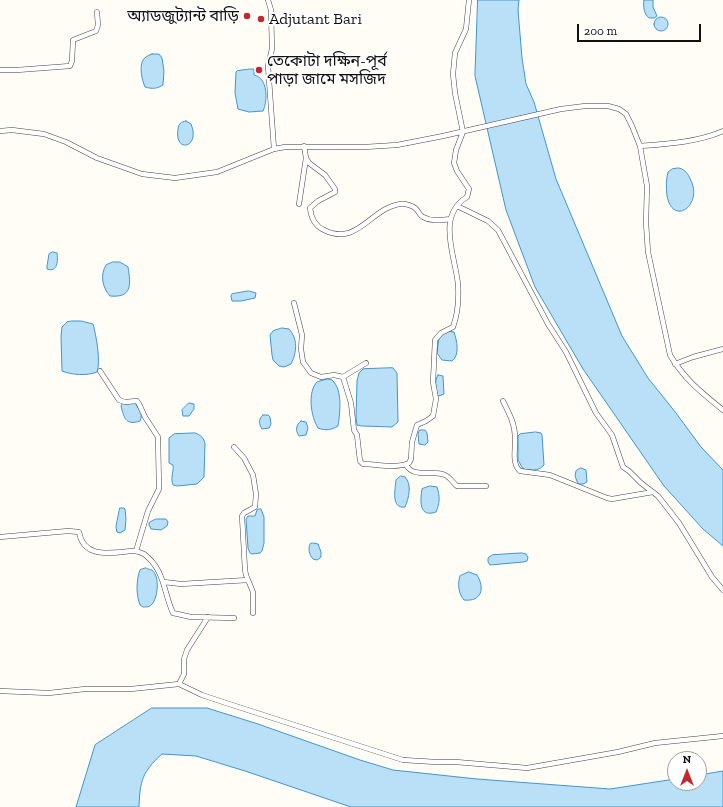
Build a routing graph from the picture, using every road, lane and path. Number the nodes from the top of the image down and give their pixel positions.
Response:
1 (268, 0) edge
2 (469, 0) edge
3 (97, 12) dead end
4 (0, 70) edge
5 (0, 131) edge
6 (723, 131) edge
7 (463, 132) junction
8 (304, 146) junction
9 (640, 146) junction
10 (274, 149) junction
11 (306, 158) junction
12 (299, 204) dead end
13 (456, 206) junction
14 (450, 219) junction
15 (294, 303) dead end
16 (723, 349) edge
17 (366, 364) dead end
18 (675, 364) junction
19 (100, 371) dead end
20 (343, 377) junction
21 (504, 401) dead end
22 (723, 410) edge
23 (234, 447) dead end
24 (406, 465) junction
25 (486, 486) dead end
26 (653, 492) junction
27 (0, 537) edge
28 (136, 551) junction
29 (248, 580) junction
30 (164, 582) junction
31 (723, 590) edge
32 (253, 613) dead end
33 (208, 617) junction
34 (234, 618) dead end
35 (178, 684) junction
36 (0, 691) edge
37 (723, 736) edge

1 - 10 street
2 - 7 street
3 - 4 street
5 - 10 street
6 - 9 street
7 - 8 street
7 - 9 street
7 - 13 street
8 - 10 street
8 - 11 street
9 - 18 street
11 - 12 street
11 - 14 street
13 - 14 street
13 - 26 street
14 - 24 street
15 - 20 street
16 - 18 street
17 - 20 street
18 - 22 street
19 - 28 street
20 - 24 street
21 - 26 street
23 - 29 street
24 - 25 street
26 - 31 street
27 - 28 street
28 - 30 street
29 - 30 street
29 - 32 street
30 - 33 street
33 - 34 street
33 - 35 street
35 - 36 street
35 - 37 street

